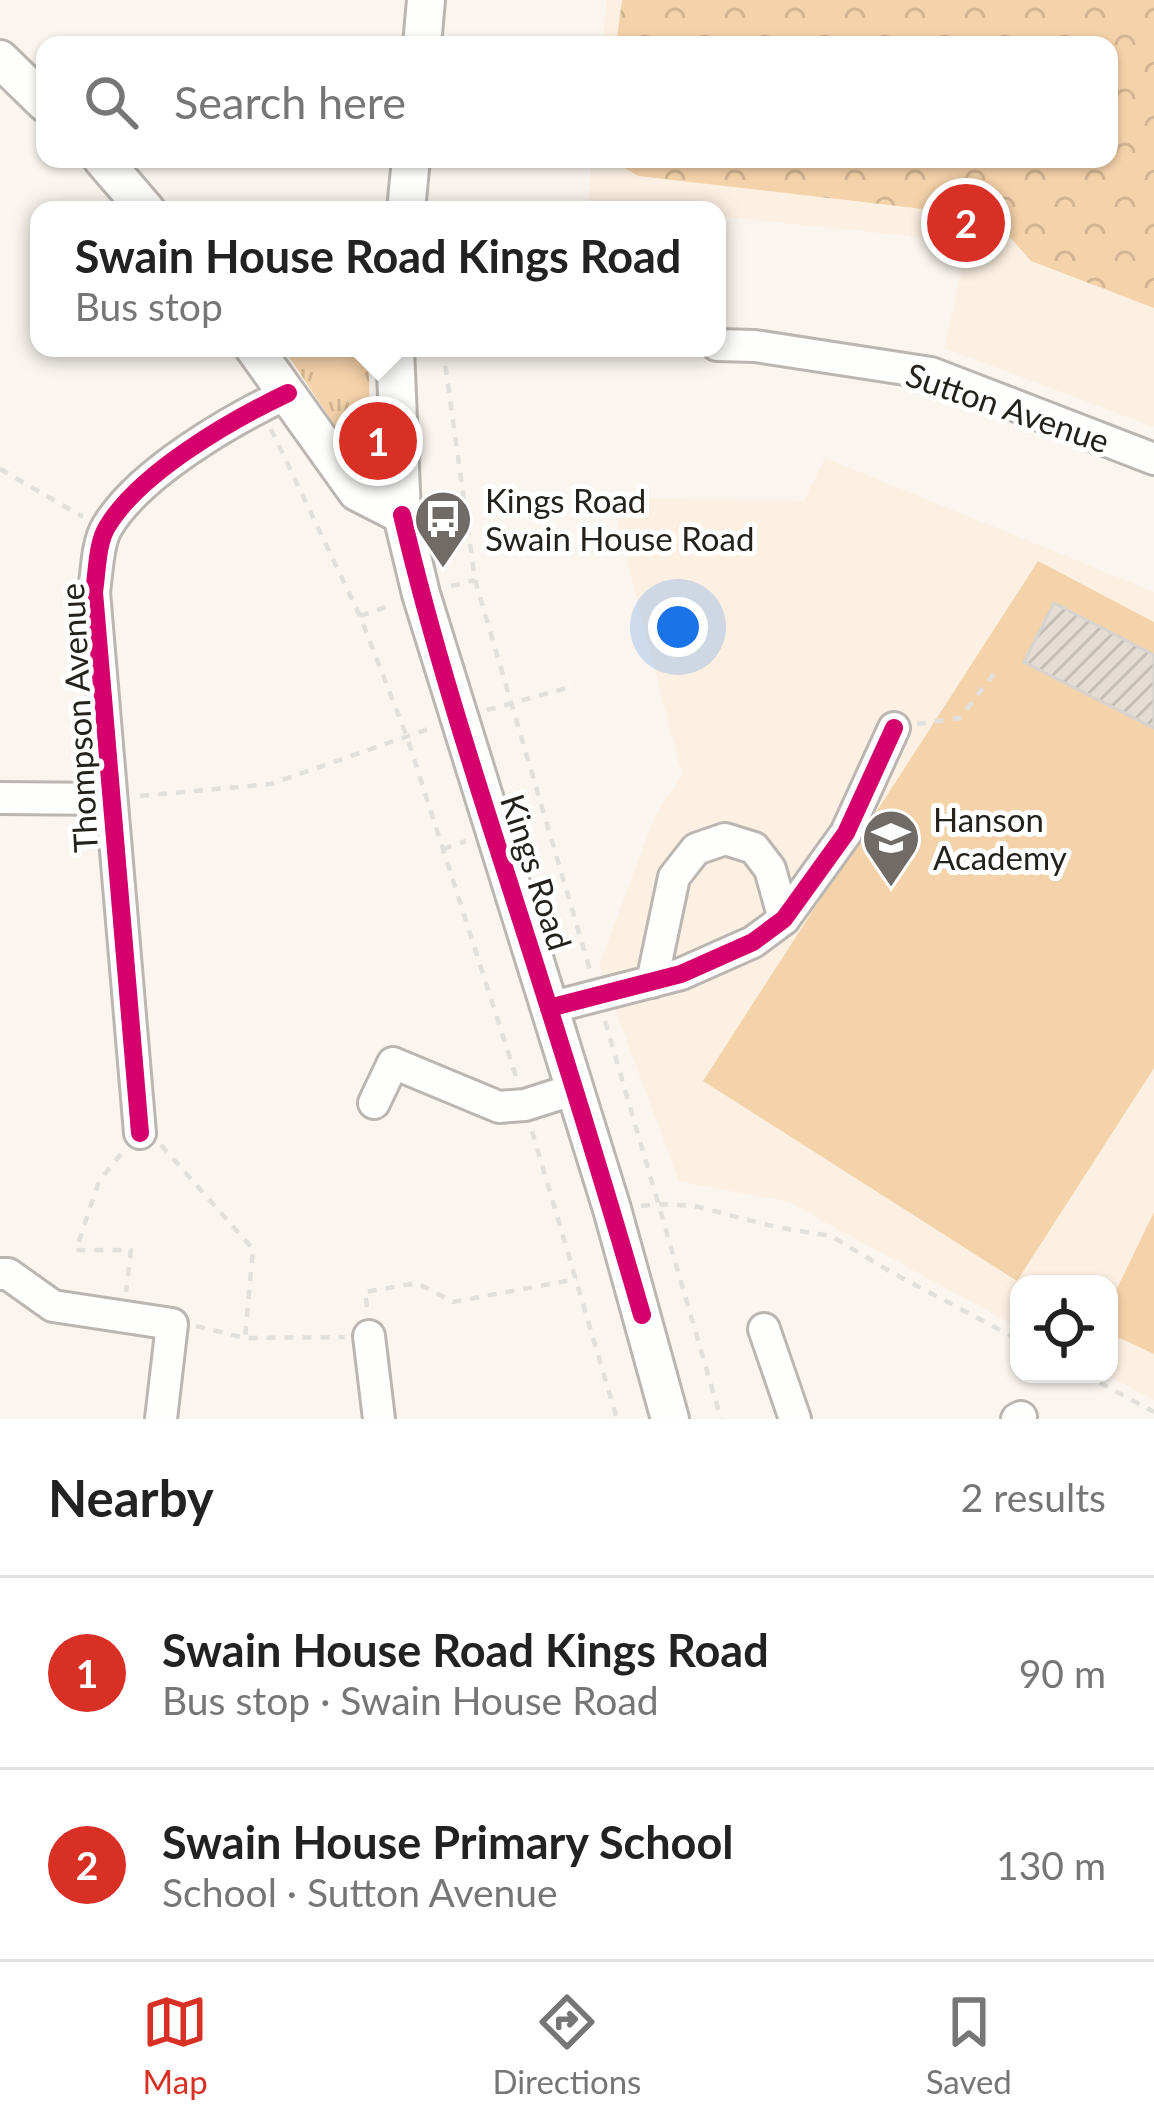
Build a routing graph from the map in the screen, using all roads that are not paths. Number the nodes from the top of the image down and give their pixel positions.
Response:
1 (426, 0) edge
2 (423, 36) edge
3 (0, 58) edge
4 (36, 94) edge
5 (110, 168) edge
6 (408, 168) edge
7 (138, 201) edge
8 (402, 201) edge
9 (726, 345) edge
10 (257, 357) edge
11 (395, 357) edge
12 (274, 400) junction
13 (1154, 459) edge
14 (402, 515) junction
15 (894, 728) road end
16 (0, 798) edge
17 (111, 799) junction
18 (784, 919) junction
19 (652, 982) junction
20 (549, 1008) junction
21 (575, 1089) junction
22 (374, 1103) dead end
23 (140, 1132) road end
24 (0, 1274) edge
25 (764, 1329) dead end
26 (369, 1336) road end
27 (161, 1419) edge
28 (379, 1419) edge
29 (670, 1419) edge
30 (795, 1419) edge

1 - 2 street
3 - 4 street
5 - 7 street
6 - 8 street
9 - 13 street, Sutton Avenue
10 - 12 street
11 - 14 street, Kings Road
12 - 14 street
12 - 17 street, Thompson Avenue
14 - 20 street, Kings Road
15 - 18 street
16 - 17 street
17 - 23 street, Thompson Avenue
18 - 19 street
18 - 19 street
19 - 20 street
20 - 21 street, Kings Road
21 - 22 street
21 - 29 street, Kings Road
24 - 27 street
25 - 30 street
26 - 28 street

